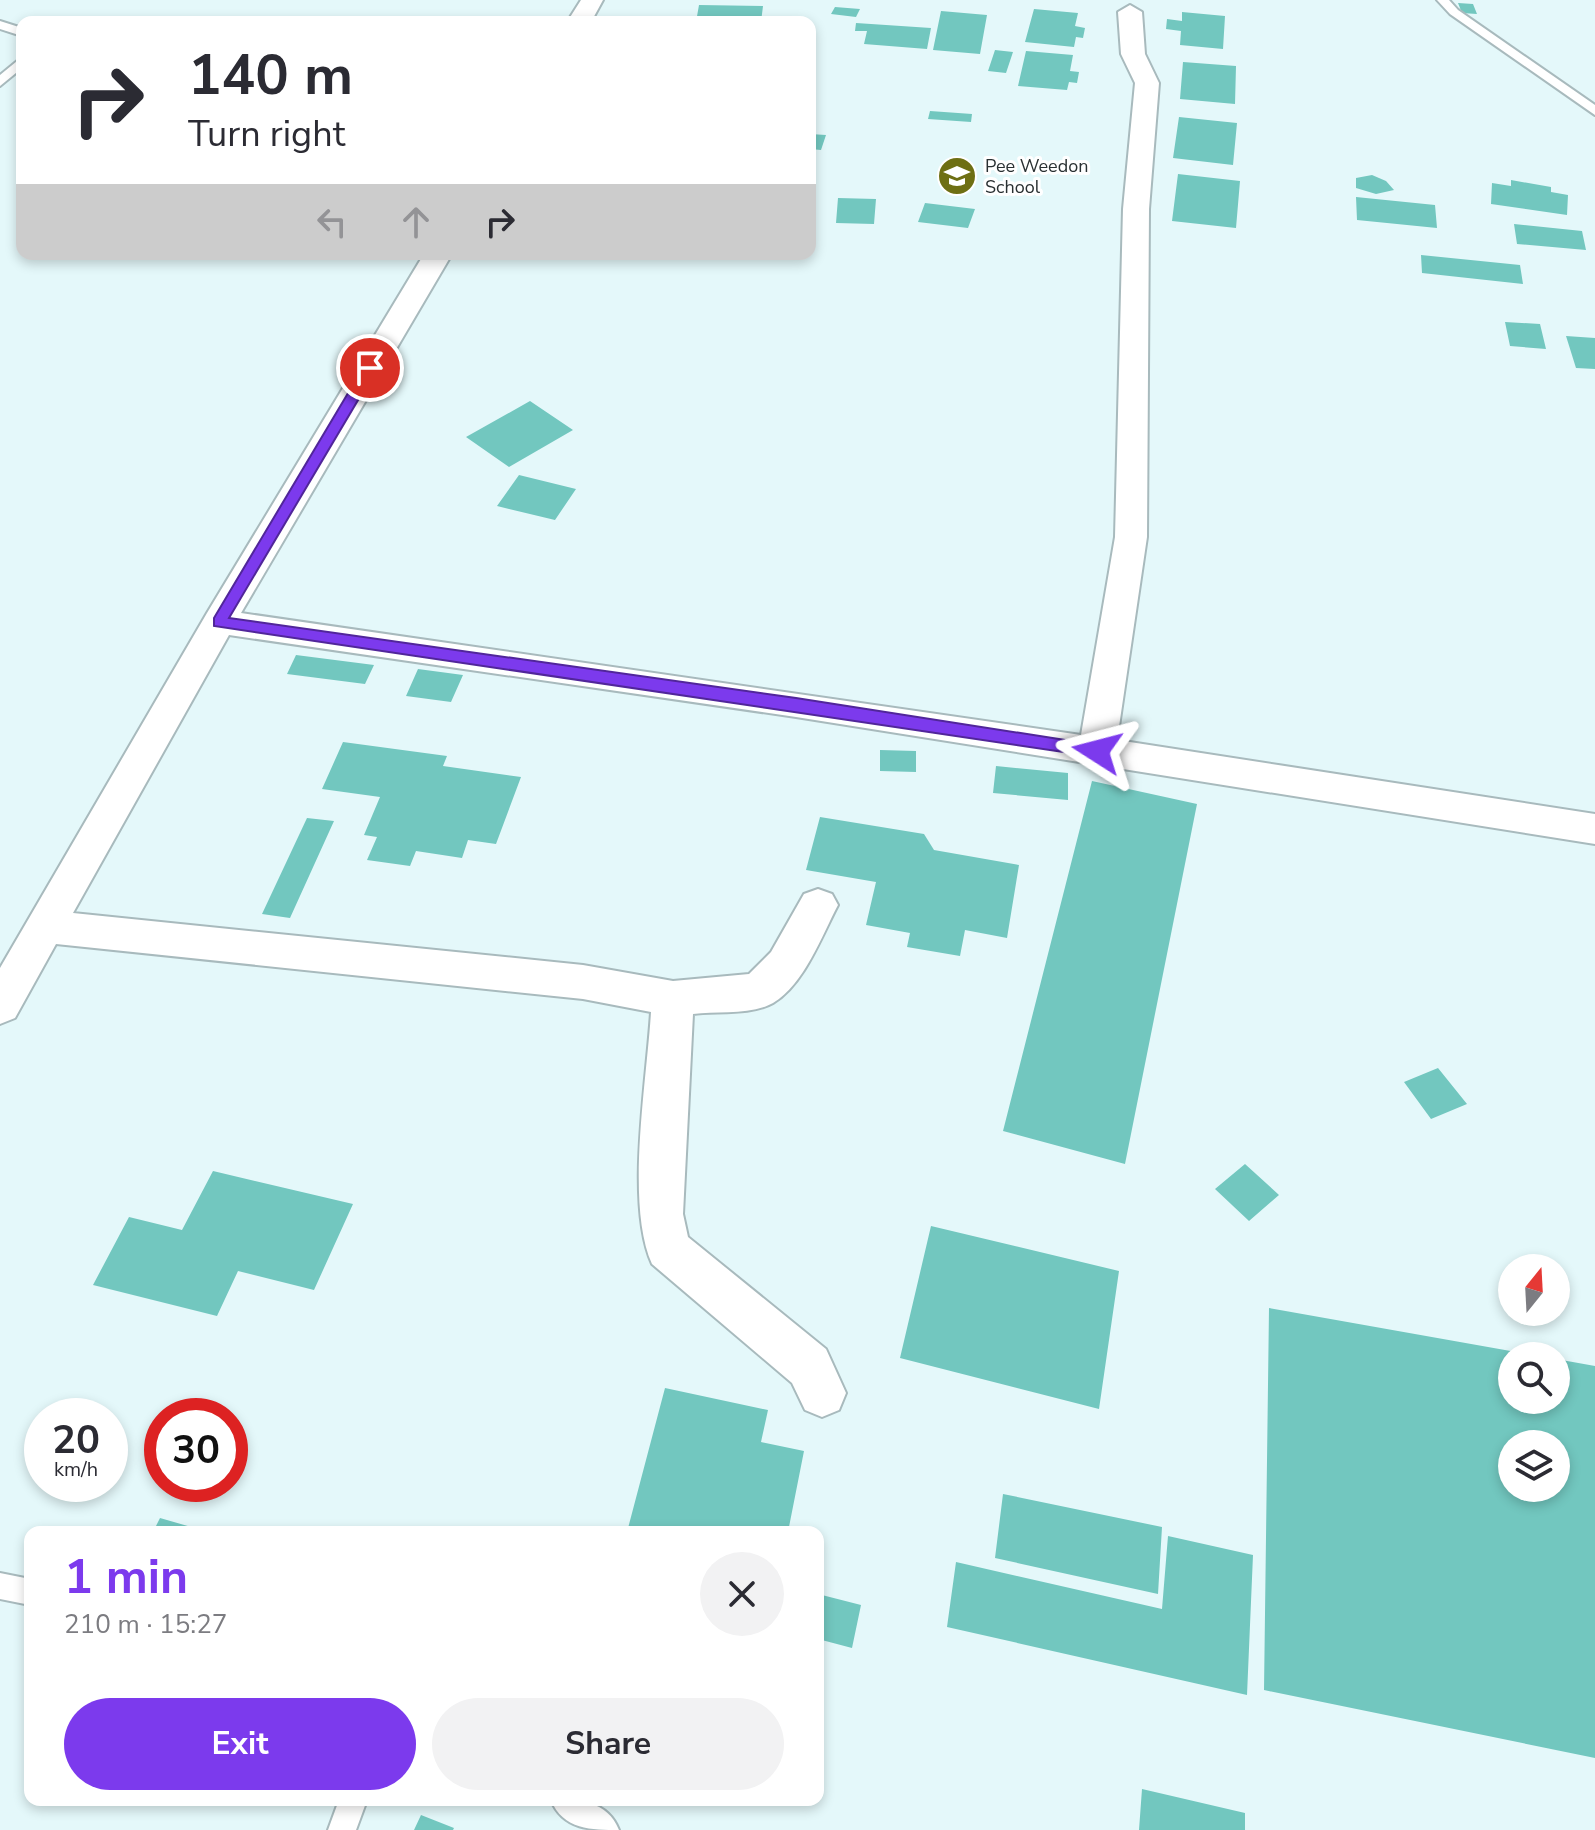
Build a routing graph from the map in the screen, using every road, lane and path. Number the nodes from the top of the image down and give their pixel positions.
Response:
1 (1443, 0) edge
2 (1130, 12) dead end
3 (16, 67) edge
4 (0, 82) edge
5 (1595, 111) edge
6 (434, 260) edge
7 (219, 622) junction
8 (1097, 751) junction
9 (1595, 829) edge
10 (818, 905) dead end
11 (46, 927) junction
12 (673, 998) junction
13 (0, 1006) edge
14 (822, 1393) dead end
15 (0, 1586) edge
16 (24, 1591) edge
17 (351, 1806) edge
18 (573, 1806) edge
19 (342, 1830) edge
20 (605, 1830) edge

1 - 5 lane
2 - 8 street
3 - 4 lane
6 - 7 street
7 - 8 street
7 - 11 street
8 - 9 street
10 - 12 street
11 - 12 street
11 - 13 street
12 - 14 street
15 - 16 lane
17 - 19 lane
18 - 20 lane

